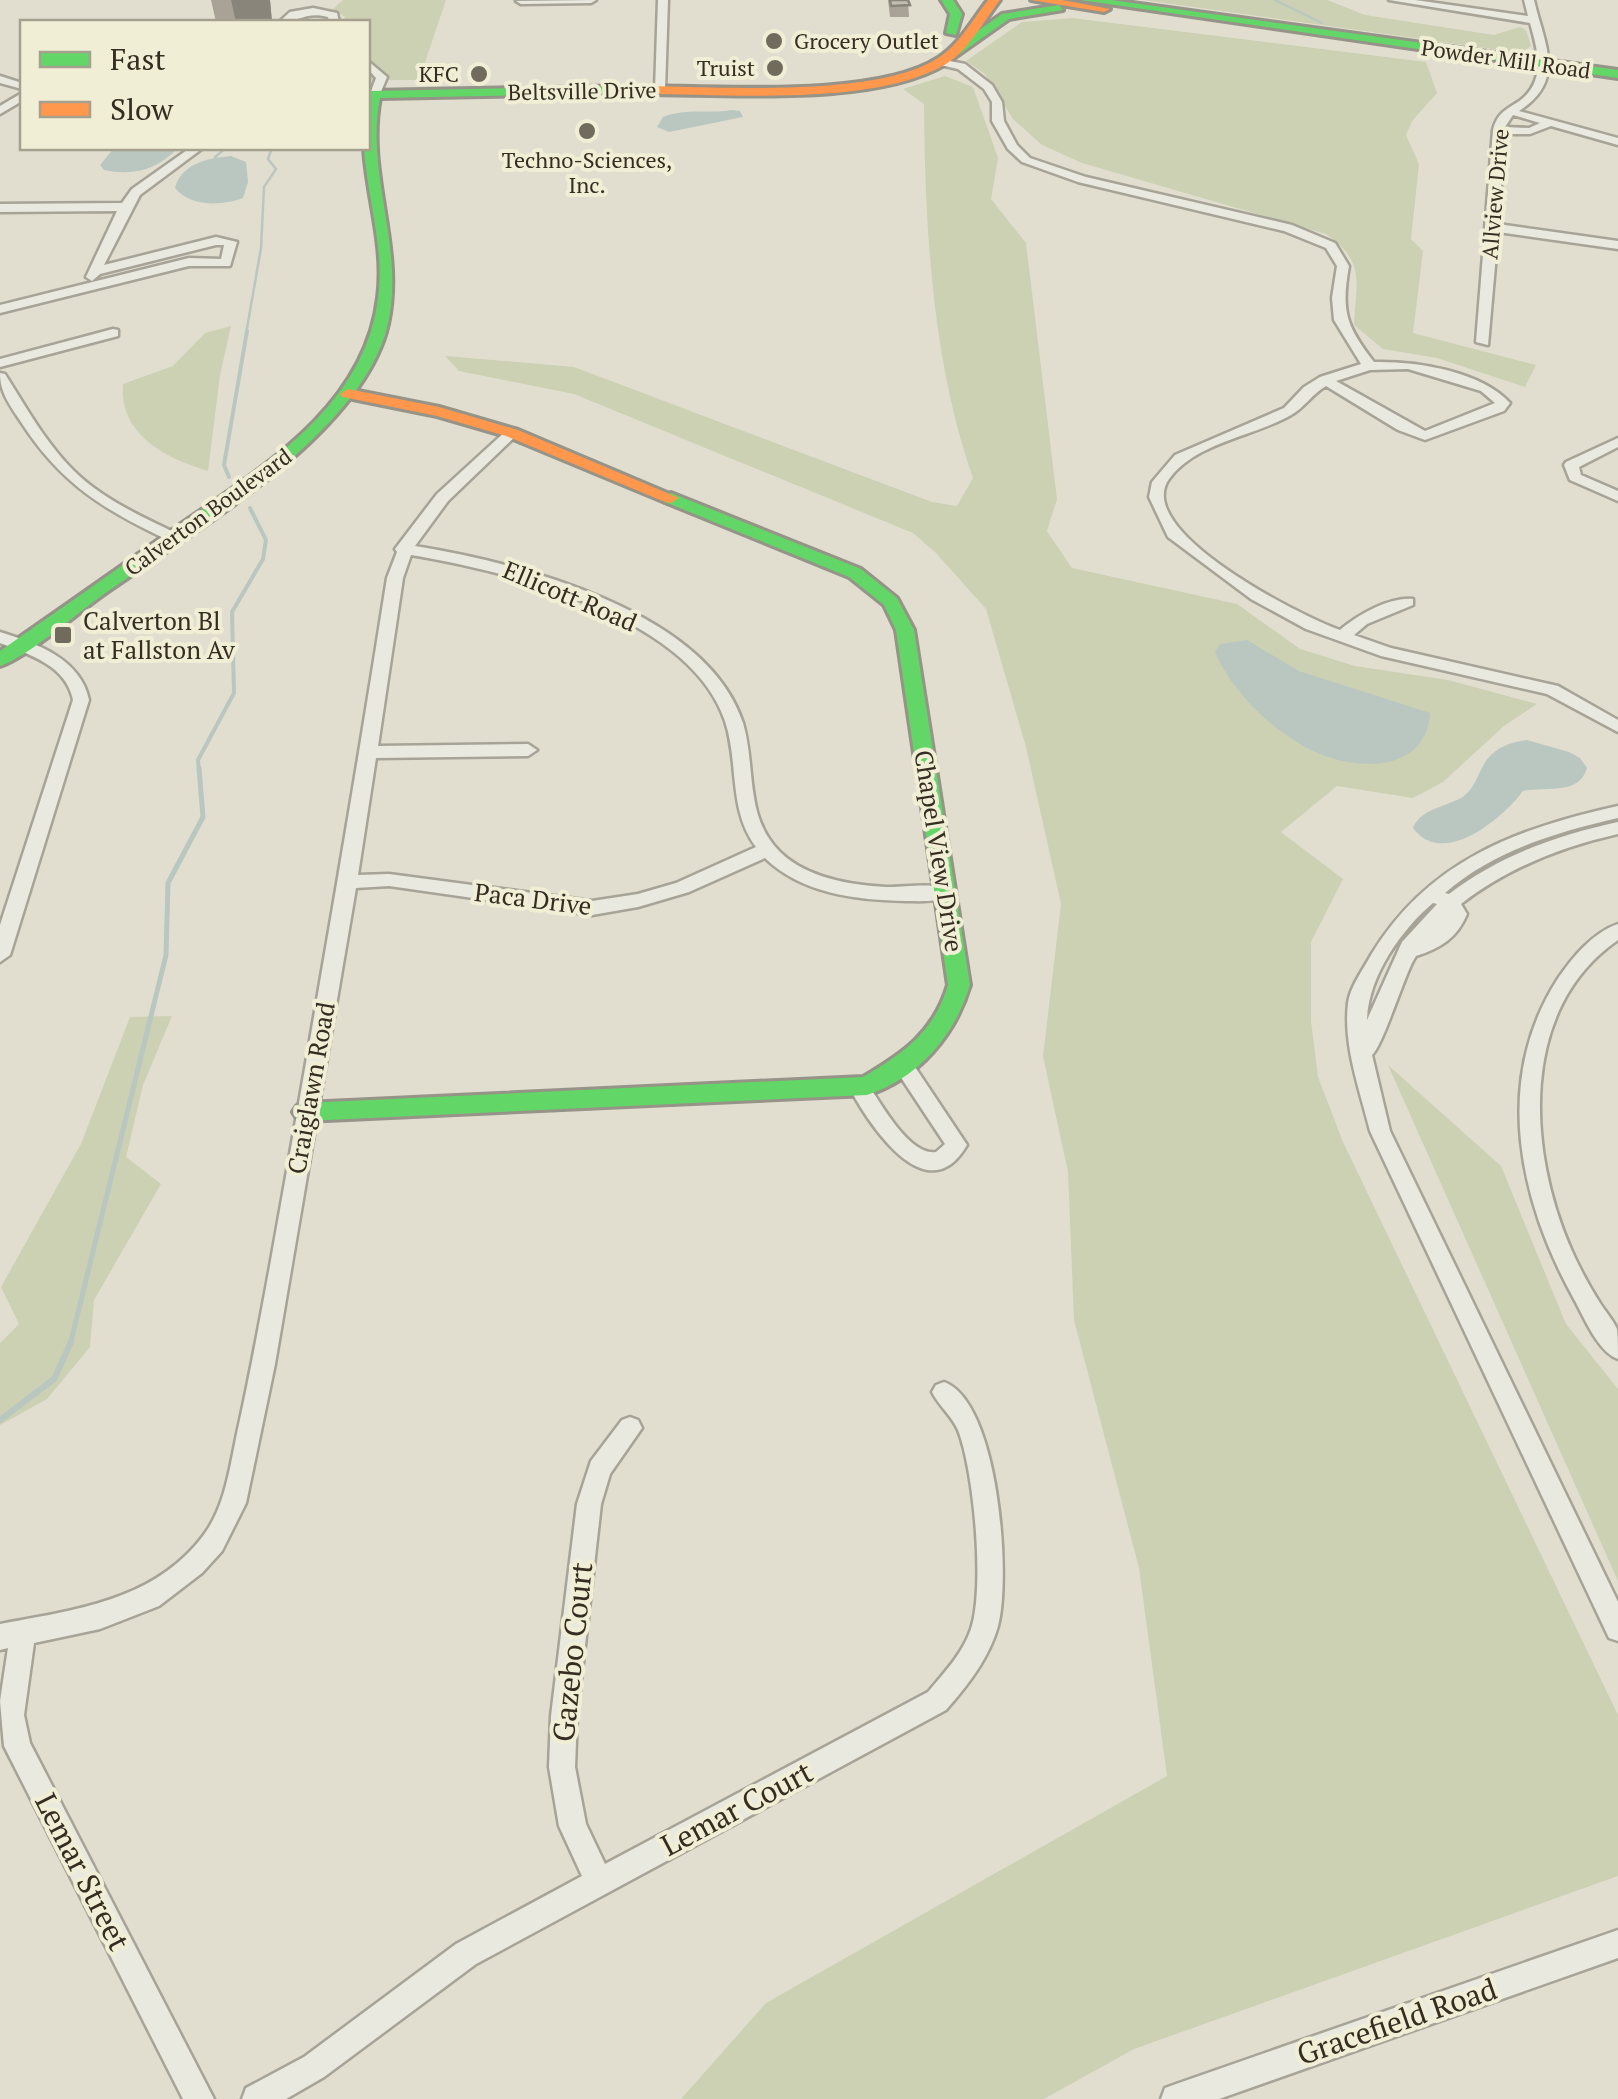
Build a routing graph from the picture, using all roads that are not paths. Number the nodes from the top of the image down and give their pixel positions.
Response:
1 (591, 0) edge
2 (663, 0) edge
3 (948, 0) edge
4 (978, 0) edge
5 (994, 0) edge
6 (1037, 0) edge
7 (1087, 0) edge
8 (1097, 0) edge
9 (1394, 0) edge
10 (1529, 0) edge
11 (335, 1) edge
12 (521, 1) edge
13 (1131, 10) junction
14 (322, 12) junction
15 (287, 20) edge
16 (334, 20) edge
17 (1532, 20) junction
18 (949, 49) junction
19 (1543, 64) junction
20 (370, 66) edge
21 (1618, 74) edge
22 (660, 90) junction
23 (370, 94) edge
24 (1509, 111) junction
25 (1550, 123) junction
26 (1001, 127) junction
27 (1500, 130) junction
28 (1618, 142) edge
29 (370, 147) edge
30 (194, 150) edge
31 (1052, 167) junction
32 (1160, 196) junction
33 (125, 206) junction
34 (0, 208) edge
35 (1491, 227) junction
36 (1618, 245) edge
37 (96, 270) junction
38 (86, 288) junction
39 (0, 310) edge
40 (114, 334) dead end
41 (1483, 342) dead end
42 (0, 363) edge
43 (1370, 366) junction
44 (0, 377) edge
45 (1325, 380) junction
46 (348, 394) junction
47 (512, 434) junction
48 (1618, 442) edge
49 (1618, 497) edge
50 (174, 538) junction
51 (403, 549) junction
52 (1407, 602) dead end
53 (1340, 638) junction
54 (10, 641) edge
55 (0, 660) edge
56 (1618, 700) edge
57 (1596, 712) junction
58 (1618, 727) edge
59 (528, 750) dead end
60 (368, 752) junction
61 (1618, 812) edge
62 (1618, 828) edge
63 (767, 849) junction
64 (348, 882) junction
65 (942, 893) junction
66 (1430, 893) junction
67 (1451, 904) junction
68 (1613, 934) edge
69 (1389, 938) junction
70 (1414, 950) junction
71 (0, 955) edge
72 (1364, 1064) junction
73 (904, 1066) junction
74 (859, 1087) junction
75 (305, 1112) junction
76 (1618, 1349) edge
77 (944, 1392) dead end
78 (630, 1428) dead end
79 (1618, 1629) edge
80 (12, 1635) edge
81 (599, 1882) junction
82 (1618, 1944) edge
83 (199, 2099) edge
84 (257, 2099) edge
85 (1176, 2099) edge

1 - 12 street
2 - 22 street
3 - 18 street
4 - 18 street, Beltsville Drive
5 - 18 street, Beltsville Drive
6 - 13 street, Powder Mill Road
7 - 13 street, Powder Mill Road
8 - 13 street
9 - 17 street
10 - 17 street
11 - 14 street
13 - 18 street
13 - 19 street, Powder Mill Road
14 - 15 street
14 - 16 street
17 - 19 street
18 - 22 street, Beltsville Drive
18 - 26 street
19 - 21 street, Powder Mill Road
19 - 24 street, Allview Drive
20 - 23 street
22 - 23 street, Beltsville Drive
24 - 25 street
24 - 27 street, Allview Drive
25 - 27 street
25 - 28 street
26 - 31 street
26 - 31 street
27 - 35 street, Allview Drive
29 - 46 street, Calverton Boulevard
30 - 33 street
31 - 32 street
31 - 32 street
32 - 43 street
33 - 34 street
33 - 37 street
35 - 36 street
35 - 41 street, Allview Drive
37 - 38 street
37 - 38 street
38 - 39 street
40 - 42 street
43 - 45 street
43 - 45 street
44 - 50 street
45 - 53 street
46 - 47 street, Chapel View Drive
46 - 50 street, Calverton Boulevard
47 - 51 street, Craiglawn Road
47 - 65 street, Chapel View Drive
48 - 49 street
50 - 54 street, Calverton Boulevard
51 - 60 street, Craiglawn Road
51 - 63 street, Ellicott Road
52 - 53 street
53 - 57 street
54 - 55 street, Calverton Boulevard
54 - 71 street
56 - 57 street
57 - 58 street
59 - 60 street
60 - 64 street, Craiglawn Road
61 - 66 street
62 - 67 street
63 - 64 street, Paca Drive
63 - 65 street
64 - 75 street, Craiglawn Road
65 - 73 street, Chapel View Drive
66 - 67 street
66 - 69 street
67 - 70 street
68 - 76 street
69 - 70 street
69 - 72 street
70 - 72 street
72 - 79 street
73 - 74 street, Chapel View Drive
73 - 74 street
74 - 75 street, Chapel View Drive
75 - 80 street, Craiglawn Road
77 - 81 street, Lemar Court
78 - 81 street, Gazebo Court
80 - 83 street, Lemar Street
81 - 84 street, Lemar Court
82 - 85 street, Gracefield Road

